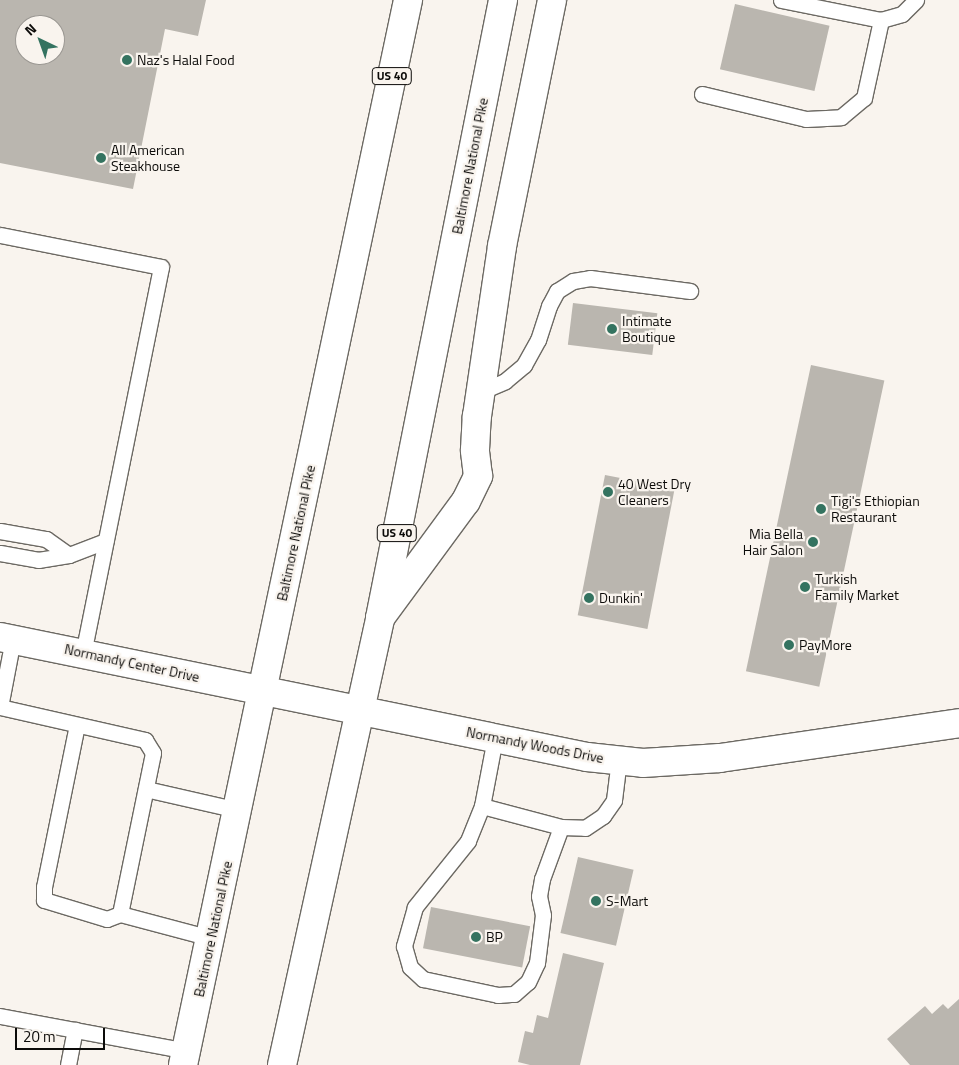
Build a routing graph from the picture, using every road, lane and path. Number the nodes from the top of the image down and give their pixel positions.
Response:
1 (408, 0) edge
2 (503, 0) edge
3 (552, 0) edge
4 (781, 0) edge
5 (916, 0) edge
6 (881, 20) junction
7 (702, 94) dead end
8 (0, 235) edge
9 (690, 291) dead end
10 (482, 391) junction
11 (0, 530) edge
12 (105, 540) junction
13 (0, 553) edge
14 (69, 555) junction
15 (380, 618) junction
16 (7, 638) edge
17 (83, 652) junction
18 (2, 690) edge
19 (263, 690) junction
20 (0, 707) edge
21 (360, 710) junction
22 (959, 724) edge
23 (77, 725) junction
24 (495, 738) junction
25 (619, 761) junction
26 (146, 789) junction
27 (482, 806) junction
28 (238, 810) junction
29 (561, 827) junction
30 (120, 914) junction
31 (211, 938) junction
32 (0, 1016) edge
33 (75, 1030) junction
34 (185, 1058) edge
35 (68, 1065) edge
36 (282, 1065) edge

1 - 19 main road, Baltimore National Pike / US 40
2 - 15 main road, Baltimore National Pike / US 40
3 - 10 main road
4 - 6 lane
5 - 6 lane
6 - 7 lane
8 - 12 lane
9 - 10 lane
10 - 15 main road
11 - 14 lane
12 - 14 lane
12 - 17 lane
13 - 14 lane
15 - 21 main road, Baltimore National Pike / US 40
16 - 17 main road, Normandy Center Drive
16 - 18 lane
17 - 19 main road, Normandy Center Drive
18 - 20 lane
19 - 21 main road, Normandy Woods Drive
19 - 28 main road, Baltimore National Pike / US 40
20 - 23 lane
21 - 24 main road, Normandy Woods Drive
21 - 36 main road, Baltimore National Pike / US 40
22 - 25 main road, Normandy Woods Drive
23 - 26 lane
23 - 30 lane
24 - 25 main road, Normandy Woods Drive
24 - 27 lane
25 - 29 lane
26 - 28 lane
26 - 30 lane
27 - 29 lane
27 - 29 lane
28 - 31 main road, Baltimore National Pike / US 40
30 - 31 lane
31 - 34 main road, Baltimore National Pike / US 40
32 - 33 lane
33 - 34 lane
33 - 35 lane

